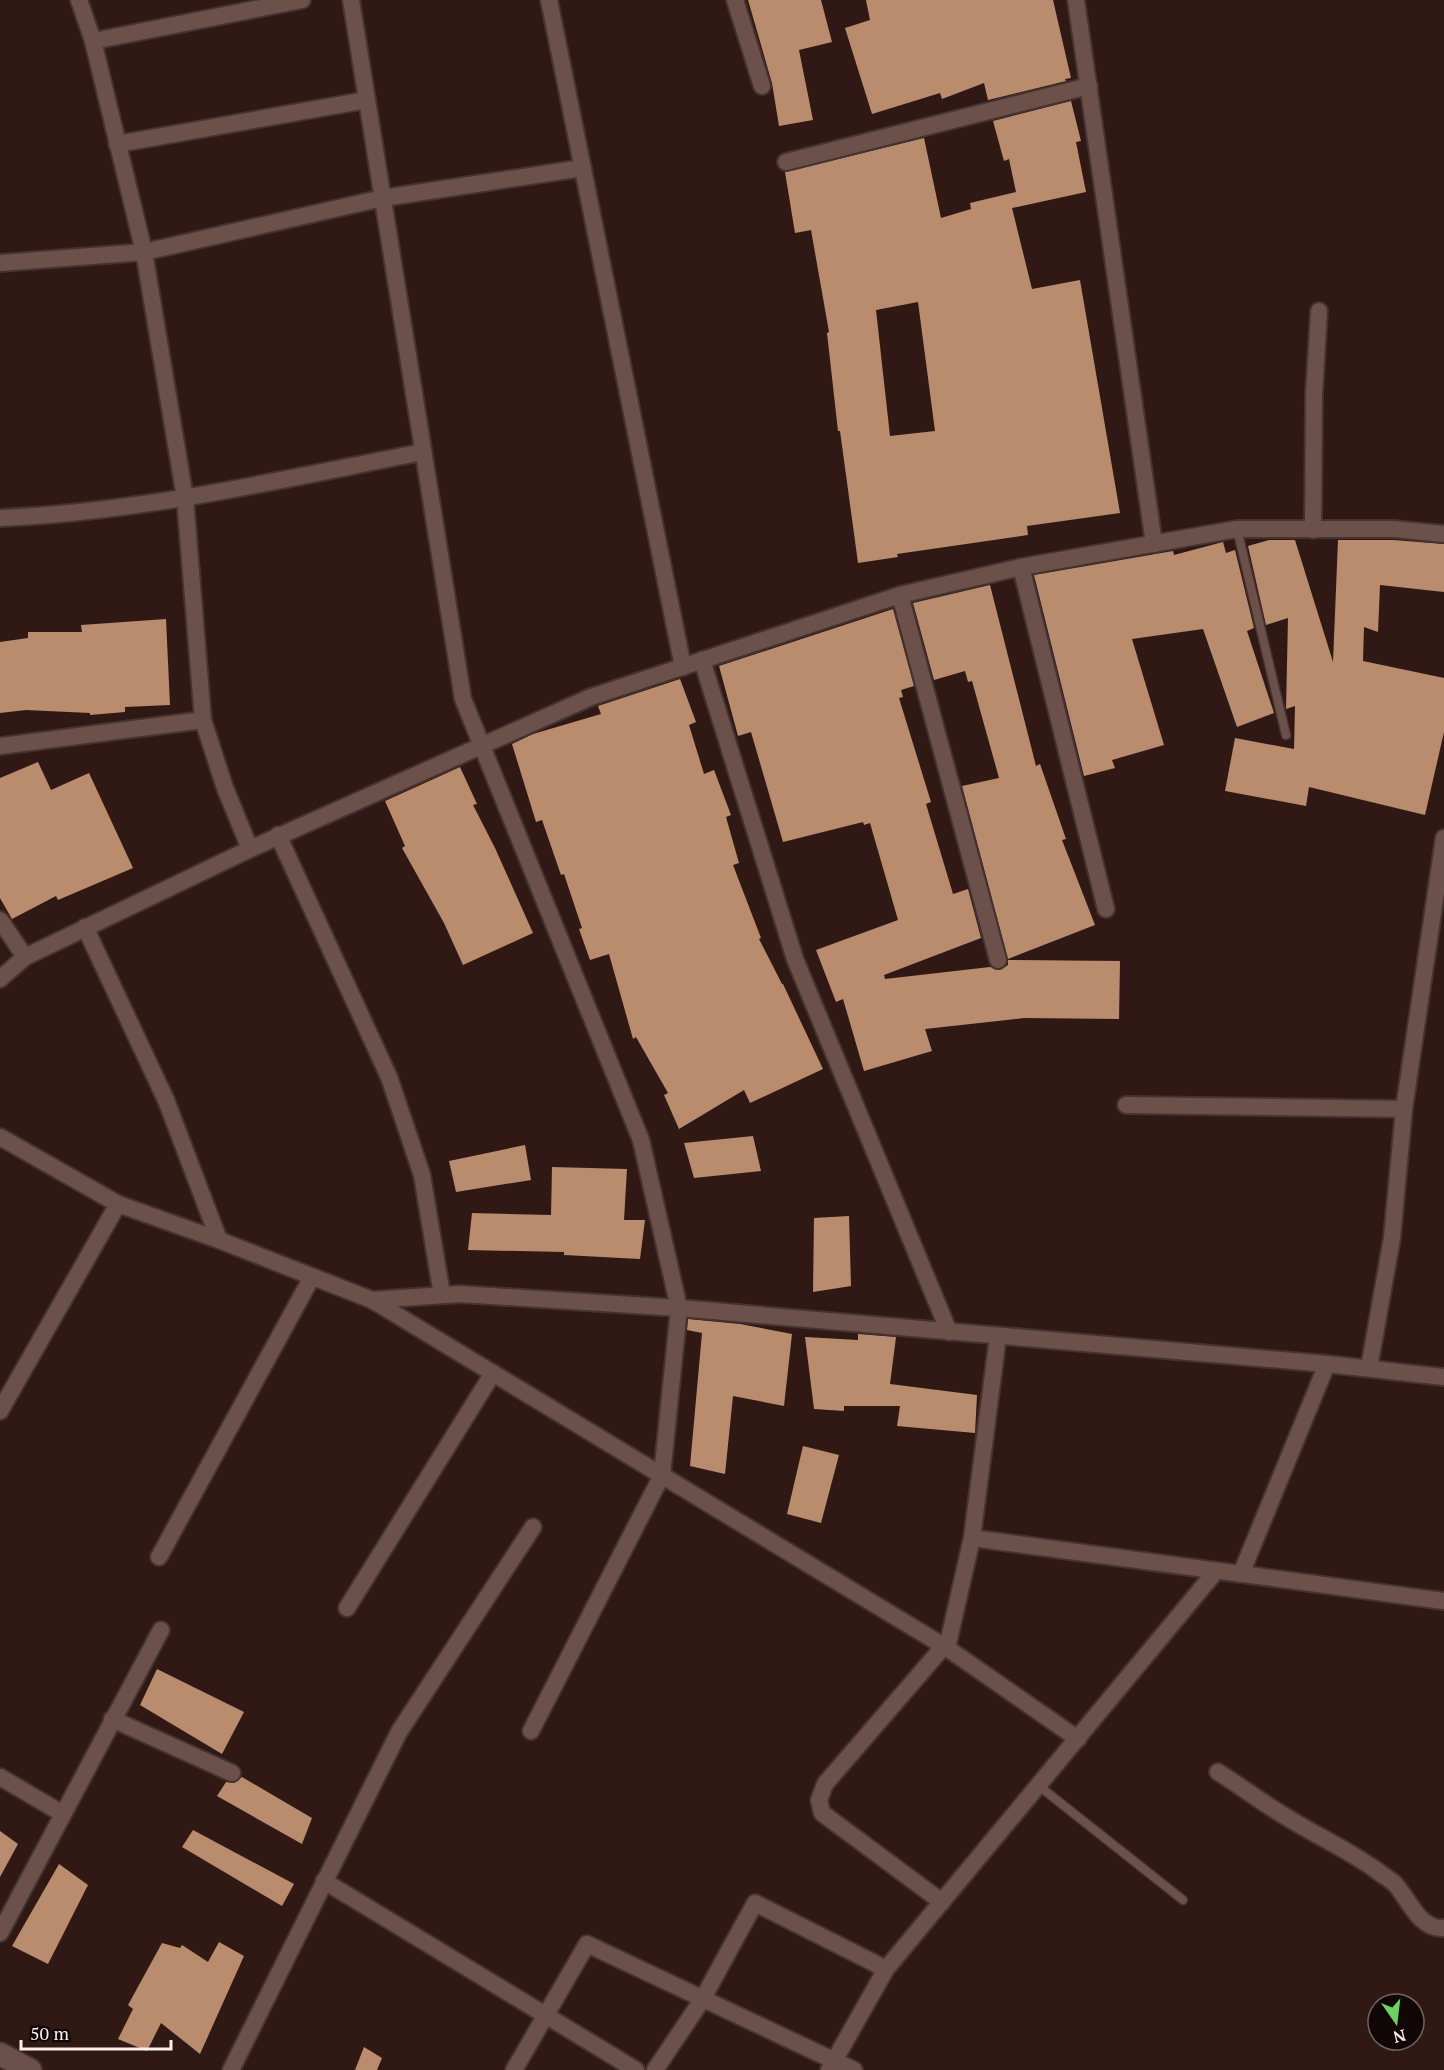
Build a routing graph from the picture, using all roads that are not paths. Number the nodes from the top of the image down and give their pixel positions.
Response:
1 (79, 0) edge
2 (302, 0) edge
3 (351, 0) edge
4 (549, 0) edge
5 (735, 0) edge
6 (1076, 0) edge
7 (93, 40) junction
8 (762, 86) dead end
9 (1089, 86) junction
10 (367, 100) junction
11 (117, 144) junction
12 (786, 162) dead end
13 (583, 168) junction
14 (383, 198) junction
15 (144, 252) junction
16 (0, 263) edge
17 (1319, 311) dead end
18 (423, 452) junction
19 (185, 498) junction
20 (0, 518) edge
21 (1237, 529) junction
22 (1313, 530) junction
23 (1444, 534) edge
24 (1155, 544) junction
25 (1021, 567) junction
26 (900, 595) junction
27 (702, 660) junction
28 (683, 666) junction
29 (203, 720) junction
30 (1286, 735) dead end
31 (482, 745) junction
32 (0, 746) edge
33 (278, 835) junction
34 (1444, 838) edge
35 (250, 849) junction
36 (1106, 909) dead end
37 (0, 920) edge
38 (85, 927) junction
39 (26, 957) junction
40 (998, 960) dead end
41 (0, 979) edge
42 (1126, 1105) dead end
43 (1404, 1108) junction
44 (0, 1137) edge
45 (118, 1204) junction
46 (219, 1240) junction
47 (312, 1277) junction
48 (442, 1295) junction
49 (372, 1300) junction
50 (679, 1308) junction
51 (949, 1332) junction
52 (998, 1336) junction
53 (1327, 1364) junction
54 (1369, 1368) junction
55 (493, 1373) junction
56 (1444, 1377) edge
57 (0, 1411) edge
58 (662, 1475) junction
59 (533, 1527) dead end
60 (972, 1538) junction
61 (159, 1557) dead end
62 (1216, 1570) junction
63 (1241, 1574) junction
64 (1444, 1601) edge
65 (347, 1608) dead end
66 (161, 1630) dead end
67 (945, 1647) junction
68 (112, 1719) junction
69 (531, 1731) dead end
70 (1078, 1739) junction
71 (1218, 1772) dead end
72 (232, 1773) dead end
73 (0, 1777) edge
74 (1039, 1786) junction
75 (63, 1814) junction
76 (324, 1881) junction
77 (1183, 1900) dead end
78 (942, 1902) junction
79 (1444, 1928) edge
80 (0, 1933) edge
81 (886, 1969) junction
82 (702, 2000) junction
83 (546, 2015) junction
84 (0, 2054) edge
85 (832, 2066) edge
86 (30, 2070) edge
87 (231, 2070) edge
88 (514, 2070) edge
89 (636, 2070) edge
90 (655, 2070) edge
91 (854, 2070) edge

1 - 7 street
2 - 7 street
3 - 10 street
4 - 13 street
5 - 8 street
6 - 9 street
7 - 11 street
9 - 12 street
9 - 24 street
10 - 11 street
10 - 14 street
11 - 15 street
13 - 14 street
13 - 28 street
14 - 15 street
14 - 18 street
15 - 16 street
15 - 19 street
17 - 22 street
18 - 19 street
18 - 31 street
19 - 20 street
19 - 29 street
21 - 22 street
21 - 24 street
21 - 30 lane
22 - 23 street
24 - 25 street
25 - 26 street
25 - 36 street
26 - 27 street
26 - 40 street
27 - 28 street
27 - 51 street
28 - 31 street
29 - 32 street
29 - 35 street
31 - 33 street
31 - 50 street
33 - 35 street
33 - 48 street
34 - 43 street
35 - 38 street
37 - 39 street
38 - 39 street
38 - 46 street
39 - 41 street
42 - 43 street
43 - 54 street
44 - 45 street
45 - 46 street
45 - 57 street
46 - 47 street
47 - 49 street
47 - 61 street
48 - 49 street
48 - 50 street
49 - 55 street
50 - 51 street
50 - 58 street
51 - 52 street
52 - 53 street
52 - 60 street
53 - 54 street
53 - 63 street
54 - 56 street
55 - 58 street
55 - 65 street
58 - 67 street
58 - 69 street
59 - 76 street
60 - 62 street
60 - 67 street
62 - 63 street
62 - 70 street
63 - 64 street
66 - 68 street
67 - 70 street
67 - 78 street
68 - 72 street
68 - 75 street
70 - 74 street
71 - 79 street
73 - 75 street
74 - 77 lane
74 - 78 street
75 - 80 street
76 - 83 street
76 - 87 street
78 - 81 street
81 - 82 street
81 - 85 street
82 - 83 street
82 - 85 street
82 - 90 street
83 - 88 street
83 - 89 street
84 - 86 main road
85 - 91 street

